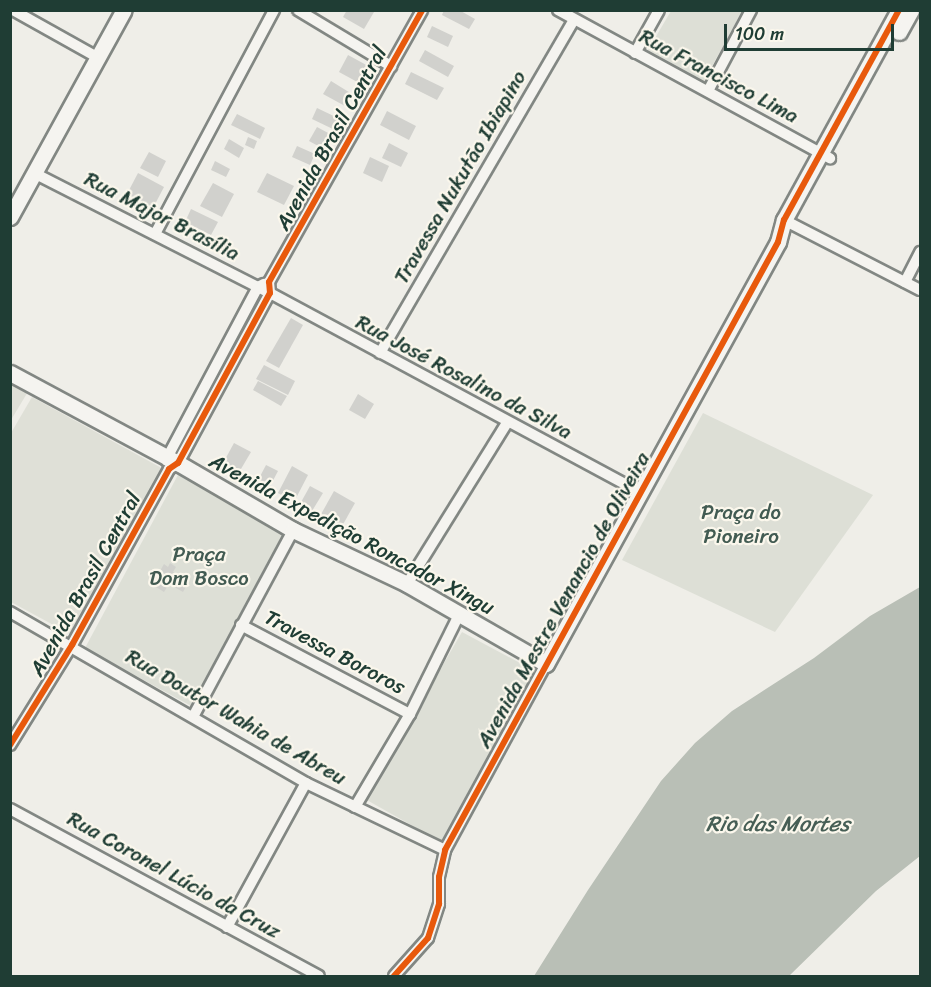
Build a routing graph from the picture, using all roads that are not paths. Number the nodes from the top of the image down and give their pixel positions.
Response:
1 (13, 10) edge
2 (124, 10) edge
3 (274, 10) edge
4 (298, 10) edge
5 (422, 10) edge
6 (558, 10) edge
7 (659, 10) edge
8 (751, 10) edge
9 (899, 10) edge
10 (911, 10) edge
11 (574, 20) junction
12 (635, 53) junction
13 (97, 57) junction
14 (392, 66) junction
15 (708, 91) junction
16 (825, 155) junction
17 (36, 174) junction
18 (10, 217) edge
19 (789, 222) junction
20 (155, 234) junction
21 (921, 252) edge
22 (269, 282) junction
23 (905, 282) junction
24 (258, 287) junction
25 (921, 290) edge
26 (270, 293) junction
27 (380, 353) junction
28 (10, 373) edge
29 (507, 423) junction
30 (171, 463) junction
31 (641, 493) junction
32 (293, 530) junction
33 (407, 584) junction
34 (10, 612) edge
35 (459, 615) junction
36 (241, 625) junction
37 (72, 645) junction
38 (546, 664) junction
39 (410, 714) junction
40 (194, 715) junction
41 (10, 745) edge
42 (306, 783) junction
43 (355, 807) junction
44 (10, 809) edge
45 (445, 850) junction
46 (227, 927) junction
47 (319, 976) edge
48 (394, 976) edge

1 - 13 street
2 - 13 street
3 - 20 street
4 - 14 street
5 - 14 street, Avenida Brasil Central
6 - 11 street, Rua Francisco Lima
7 - 12 street
8 - 15 street
9 - 16 street, Avenida Mestre Venancio de Oliveira
10 - 16 street, Avenida Mestre Venancio de Oliveira
11 - 12 street, Rua Francisco Lima
11 - 27 street, Travessa Nukutão Ibiapino
12 - 15 street, Rua Francisco Lima
13 - 17 street
14 - 22 street, Avenida Brasil Central
15 - 16 street, Rua Francisco Lima
16 - 19 street, Avenida Mestre Venancio de Oliveira
17 - 18 street
17 - 20 street, Rua Major Brasília
19 - 23 street
19 - 31 street, Avenida Mestre Venancio de Oliveira
20 - 24 street, Rua Major Brasília
21 - 23 street
22 - 24 street
22 - 26 street
23 - 25 street
24 - 26 street, Rua Major Brasília
24 - 30 street, Avenida Brasil Central
26 - 27 street, Rua José Rosalino da Silva
26 - 30 street, Avenida Brasil Central
27 - 29 street, Rua José Rosalino da Silva
28 - 30 street, Avenida Expedição Roncador Xingu
29 - 31 street, Rua José Rosalino da Silva
29 - 33 street
30 - 32 street, Avenida Expedição Roncador Xingu
30 - 37 street, Avenida Brasil Central
31 - 38 street, Avenida Mestre Venancio de Oliveira
32 - 33 street, Avenida Expedição Roncador Xingu
32 - 36 street
33 - 35 street, Avenida Expedição Roncador Xingu
34 - 37 street, Rua Doutor Wahia de Abreu
35 - 38 street, Avenida Expedição Roncador Xingu
35 - 39 street
36 - 39 street, Travessa Bororos
36 - 40 street
37 - 40 street, Rua Doutor Wahia de Abreu
37 - 41 street, Avenida Brasil Central
38 - 45 street, Avenida Mestre Venancio de Oliveira
39 - 43 street
40 - 42 street, Rua Doutor Wahia de Abreu
42 - 43 street, Rua Doutor Wahia de Abreu
42 - 46 street
43 - 45 street, Rua Doutor Wahia de Abreu
44 - 46 street, Rua Coronel Lúcio da Cruz
45 - 48 street, Avenida Mestre Venancio de Oliveira
46 - 47 street, Rua Coronel Lúcio da Cruz

